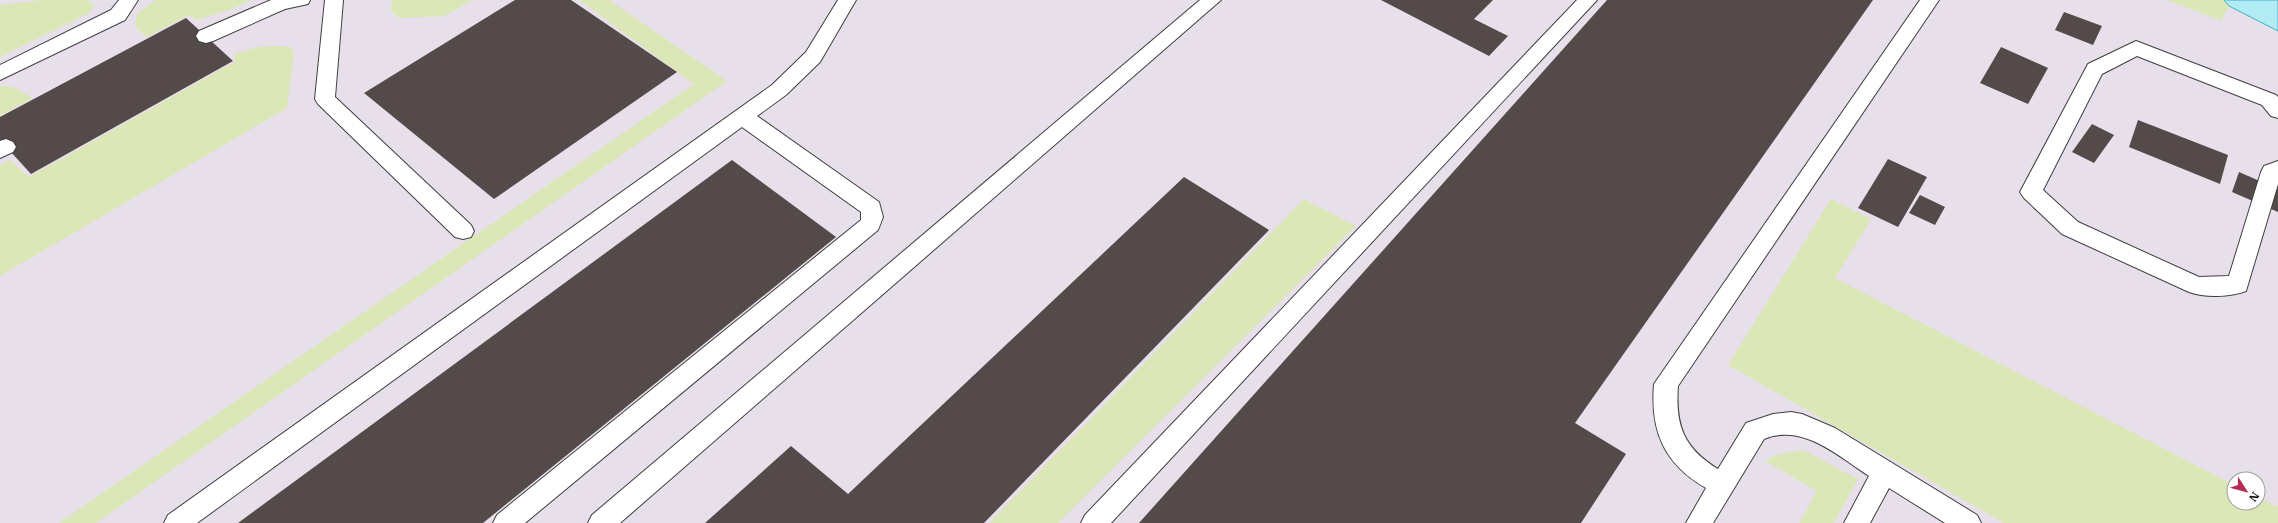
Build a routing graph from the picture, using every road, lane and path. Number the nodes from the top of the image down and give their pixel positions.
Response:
1 (129, 0) edge
2 (301, 0) edge
3 (334, 0) edge
4 (847, 0) edge
5 (1212, 0) edge
6 (1588, 0) edge
7 (1930, 0) edge
8 (206, 36) dead end
9 (0, 73) edge
10 (2278, 111) edge
11 (742, 116) junction
12 (2278, 169) edge
13 (463, 231) dead end
14 (1884, 472) junction
15 (1723, 485) junction
16 (177, 523) edge
17 (506, 523) edge
18 (601, 523) edge
19 (1094, 523) edge
20 (1699, 523) edge
21 (1858, 523) edge
22 (1968, 523) edge

1 - 9 lane
2 - 8 lane
3 - 13 lane
4 - 11 lane
5 - 18 lane
6 - 19 lane
7 - 15 lane
10 - 12 lane
11 - 16 lane
11 - 17 lane
14 - 15 lane
14 - 21 lane
14 - 22 lane
15 - 20 lane

